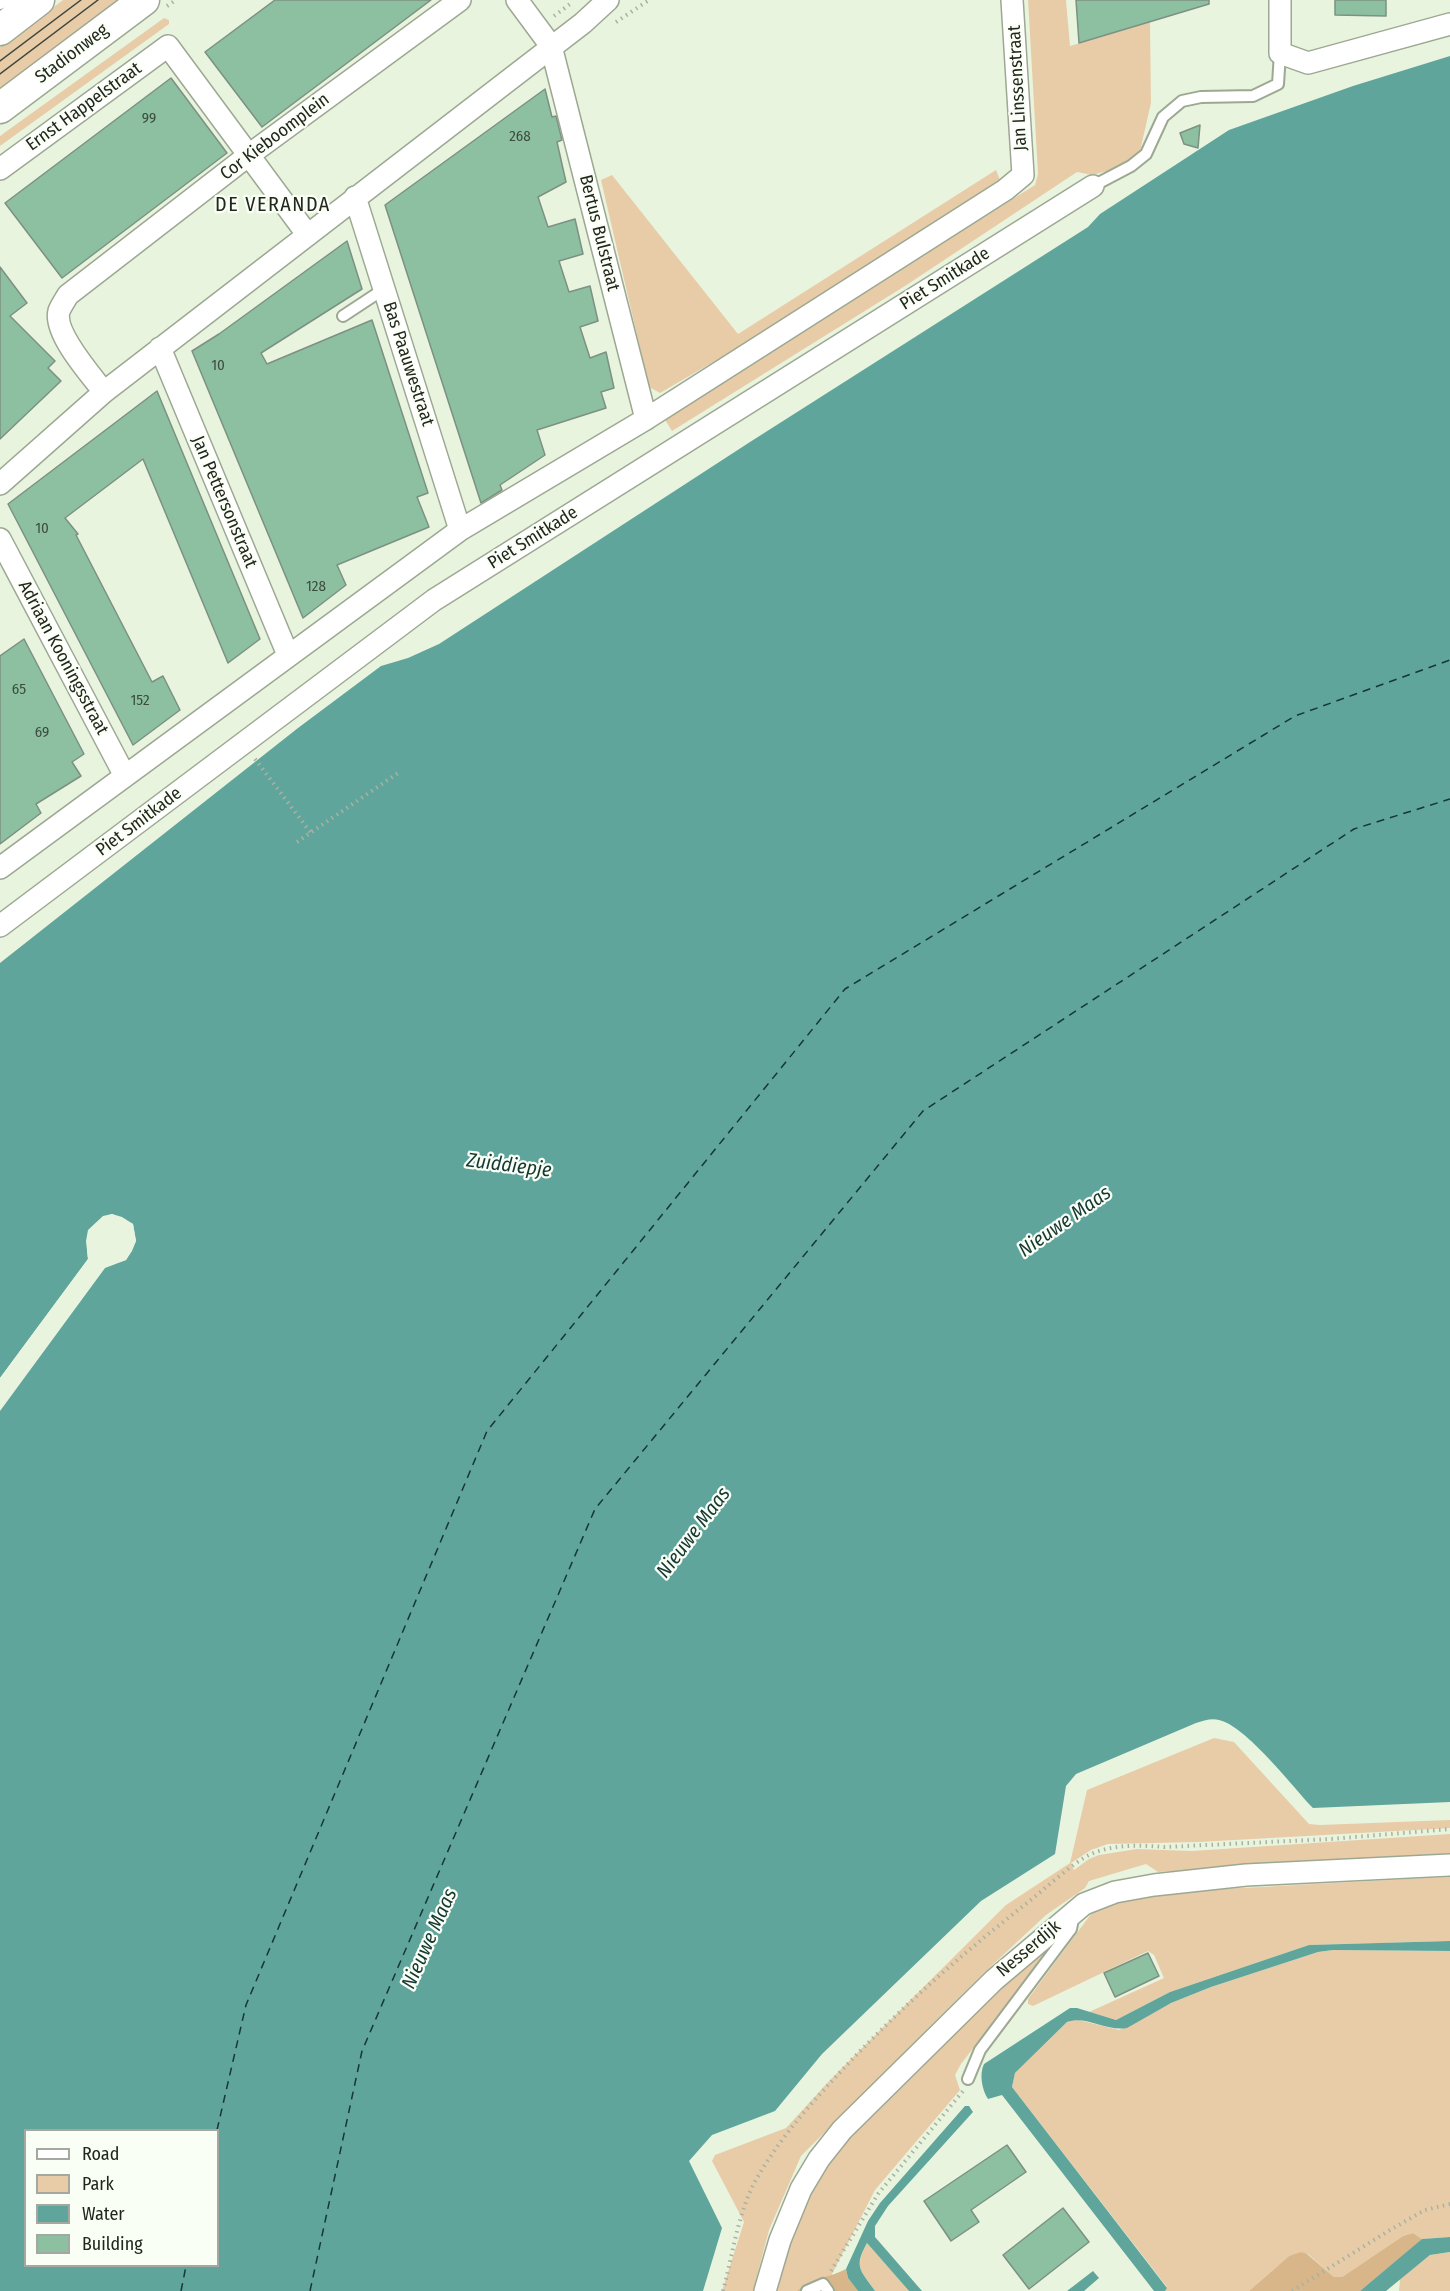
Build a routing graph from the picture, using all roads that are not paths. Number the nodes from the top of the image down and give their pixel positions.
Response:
1 (12, 0) edge
2 (39, 0) edge
3 (144, 0) edge
4 (460, 0) edge
5 (517, 0) edge
6 (1012, 0) edge
7 (1280, 0) edge
8 (599, 3) edge
9 (0, 4) edge
10 (1450, 24) edge
11 (0, 30) edge
12 (551, 46) junction
13 (1280, 53) junction
14 (0, 108) edge
15 (249, 154) junction
16 (0, 169) edge
17 (1092, 186) joint
18 (355, 197) junction
19 (307, 234) junction
20 (384, 289) junction
21 (343, 316) dead end
22 (160, 348) junction
23 (104, 392) junction
24 (646, 419) junction
25 (0, 484) edge
26 (460, 530) junction
27 (0, 539) edge
28 (288, 655) junction
29 (125, 776) junction
30 (0, 868) edge
31 (0, 926) edge
32 (1450, 1865) edge
33 (1075, 1911) junction
34 (968, 2079) road end
35 (826, 2288) edge
36 (765, 2291) edge
37 (807, 2291) edge

1 - 9 lane
2 - 11 main road
3 - 14 main road, Stadionweg
4 - 15 street, Cor Kieboomplein
5 - 12 street
6 - 24 street, Jan Linssenstraat
7 - 13 street
8 - 12 street
10 - 13 street
12 - 18 street
12 - 24 street, Bertus Bulstraat
13 - 17 lane
15 - 16 street, Ernst Happelstraat
15 - 19 street
15 - 23 street, Cor Kieboomplein
17 - 31 street, Piet Smitkade
18 - 19 street
18 - 20 street, Bas Paauwestraat
19 - 22 street
20 - 21 lane
20 - 26 street, Bas Paauwestraat
22 - 23 street
22 - 28 street, Jan Pettersonstraat
23 - 25 street
24 - 26 street
26 - 28 street
27 - 29 street, Adriaan Kooningsstraat
28 - 29 street
29 - 30 street
32 - 33 street, Nesserdijk
33 - 34 lane
33 - 36 street, Nesserdijk
35 - 37 lane

